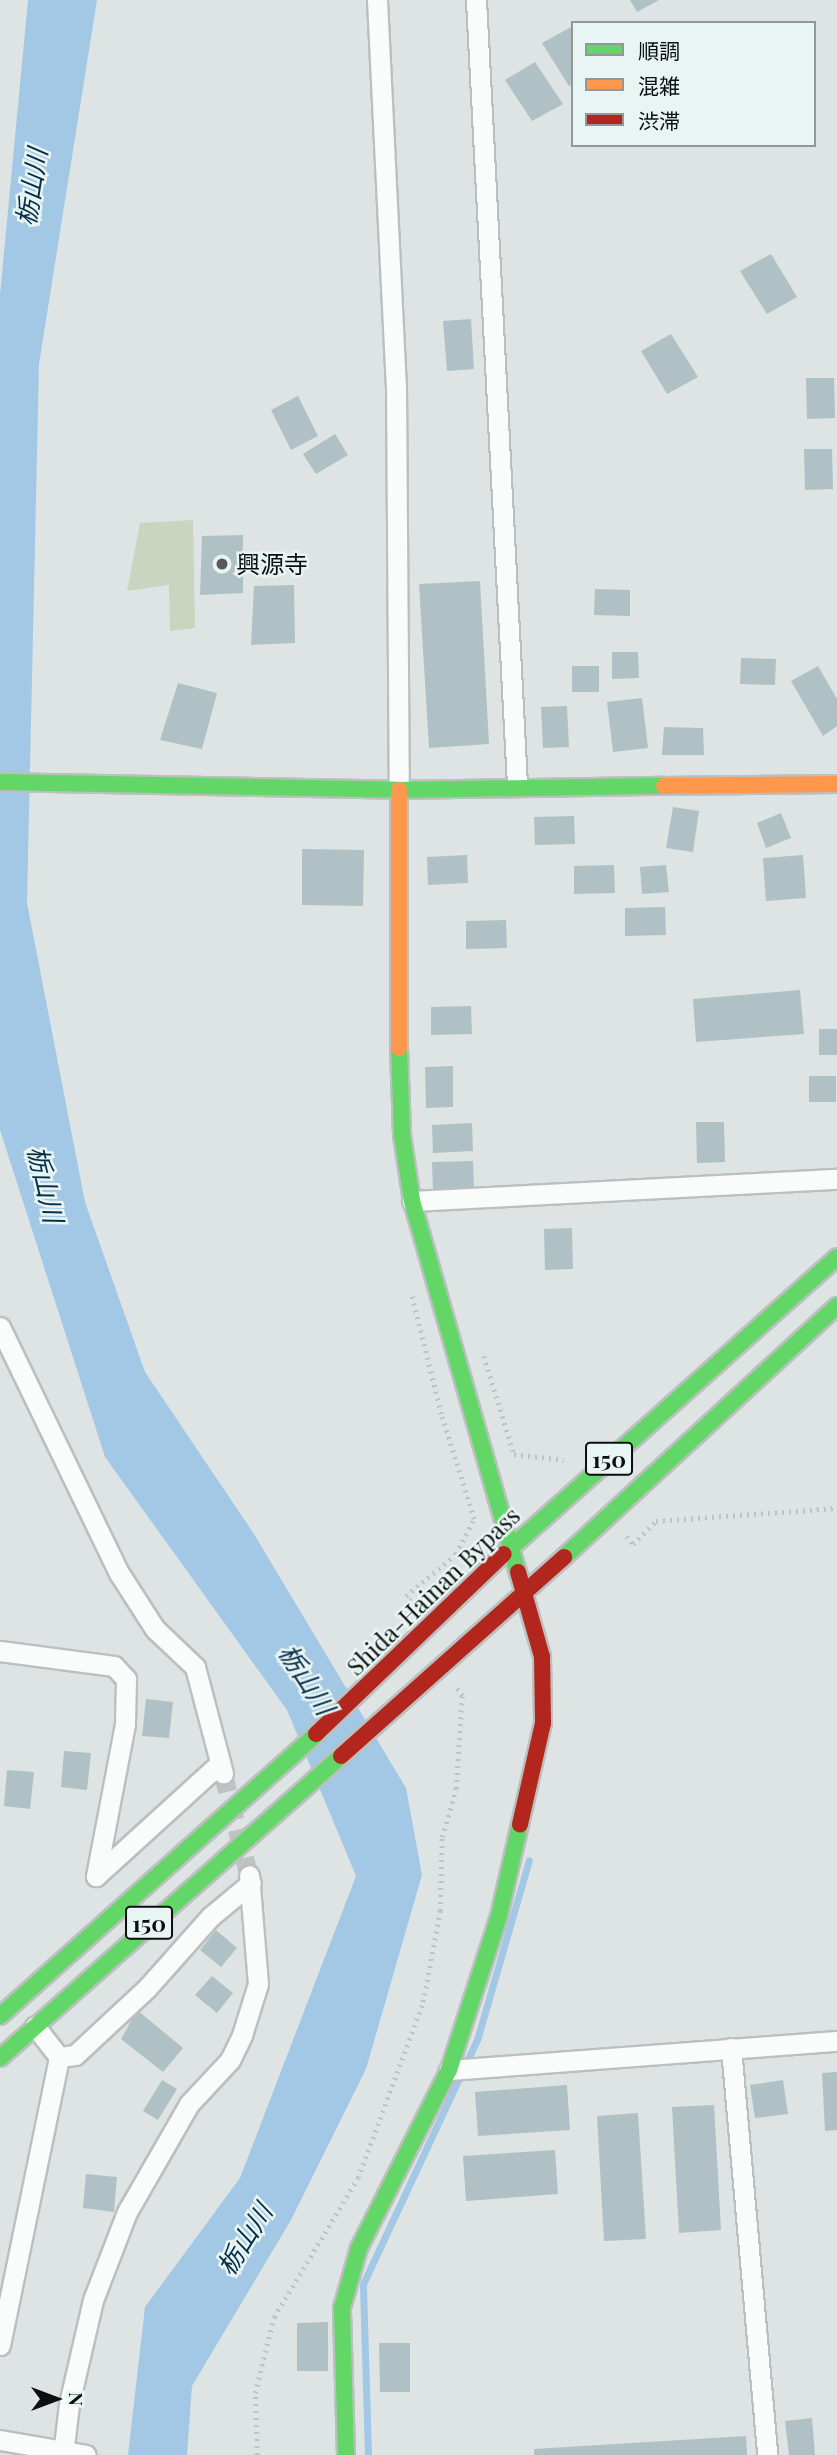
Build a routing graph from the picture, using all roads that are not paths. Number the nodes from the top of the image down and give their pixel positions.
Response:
1 (377, 0) edge
2 (476, 0) edge
3 (0, 782) edge
4 (837, 784) edge
5 (517, 786) junction
6 (399, 790) junction
7 (837, 1179) edge
8 (412, 1201) junction
9 (837, 1257) edge
10 (837, 1306) edge
11 (0, 1327) edge
12 (513, 1545) junction
13 (524, 1593) junction
14 (0, 1651) edge
15 (0, 2016) edge
16 (35, 2026) junction
17 (837, 2041) edge
18 (731, 2048) junction
19 (59, 2057) junction
20 (0, 2058) edge
21 (461, 2069) junction
22 (0, 2344) edge
23 (0, 2440) edge
24 (72, 2454) edge
25 (346, 2455) edge
26 (767, 2455) edge

1 - 6 street
2 - 5 street
3 - 6 main road
4 - 5 main road
5 - 6 main road
6 - 8 main road
7 - 8 street
8 - 12 main road
9 - 12 main road, Shida-Hainan Bypass / 150
10 - 13 main road, 150
11 - 14 street
12 - 13 main road
12 - 15 main road, Shida-Hainan Bypass / 150
13 - 16 main road, 150
13 - 21 main road
16 - 19 street
16 - 20 main road, 150
17 - 18 street
18 - 21 street
18 - 26 street
19 - 22 street
19 - 24 street
21 - 25 main road
23 - 24 street

